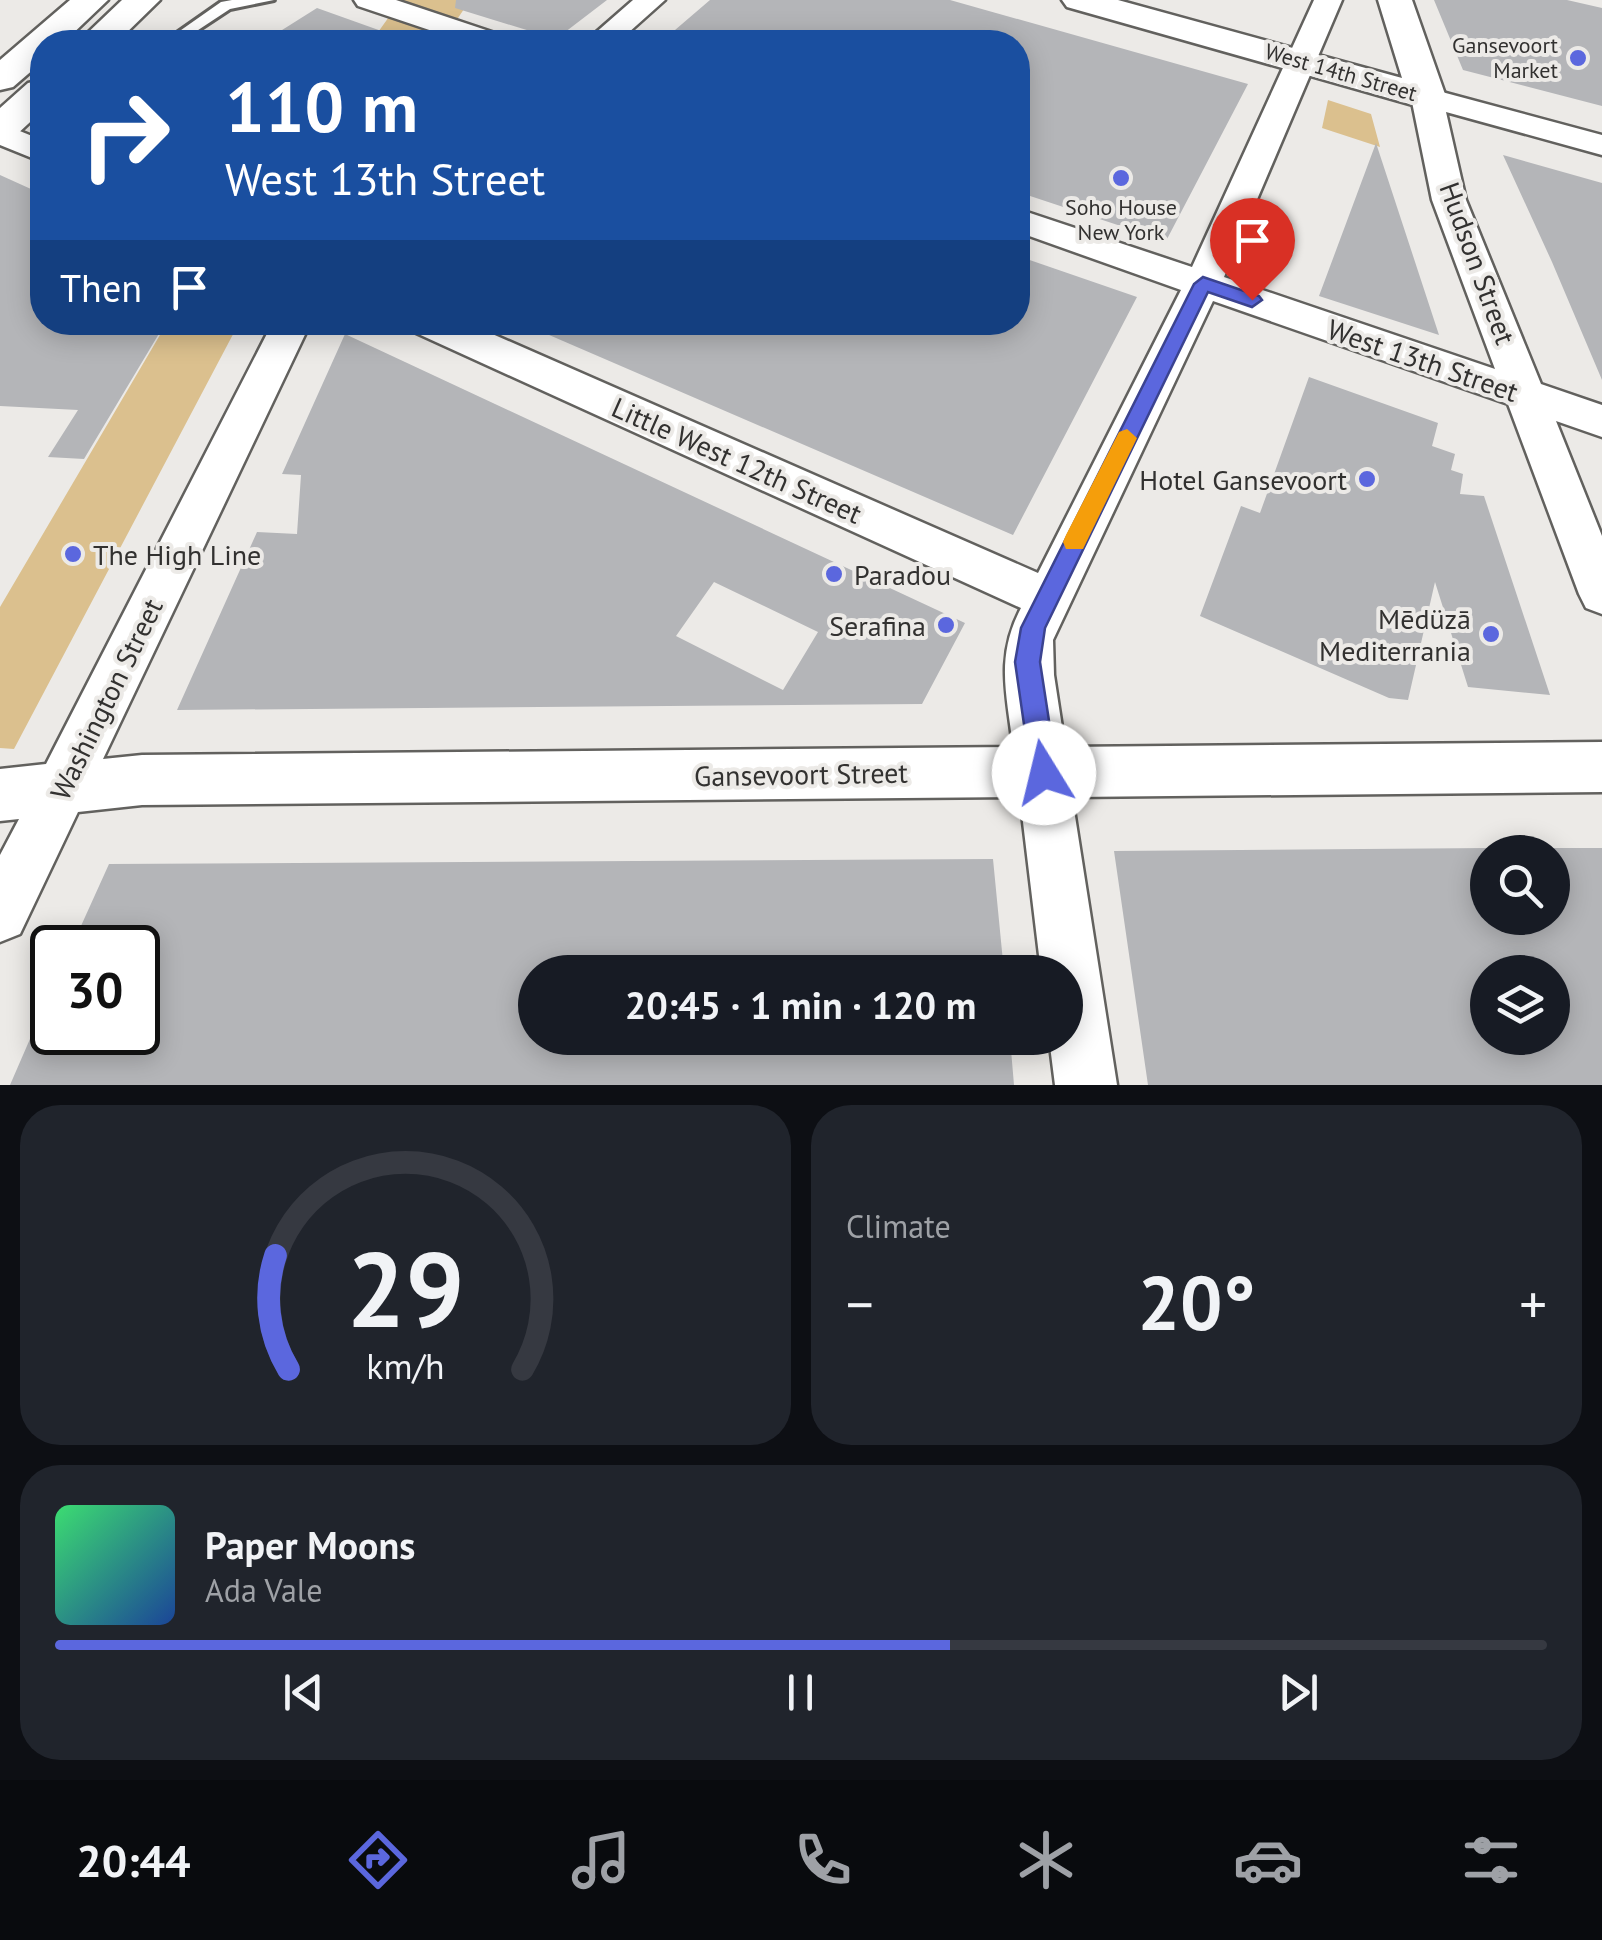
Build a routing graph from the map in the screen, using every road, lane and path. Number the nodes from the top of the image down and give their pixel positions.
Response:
1 (91, 0) edge
2 (143, 0) edge
3 (267, 0) edge
4 (368, 0) edge
5 (651, 0) edge
6 (1079, 0) edge
7 (1328, 0) edge
8 (1395, 0) edge
9 (58, 30) edge
10 (109, 30) edge
11 (190, 30) edge
12 (457, 30) edge
13 (615, 30) edge
14 (30, 54) edge
15 (1302, 61) junction
16 (0, 79) edge
17 (1427, 97) junction
18 (30, 102) edge
19 (0, 131) edge
20 (1602, 145) edge
21 (30, 146) edge
22 (1030, 224) edge
23 (1203, 284) junction
24 (286, 335) edge
25 (457, 335) edge
26 (1528, 396) junction
27 (1602, 422) edge
28 (1602, 594) edge
29 (1047, 598) junction
30 (1602, 766) edge
31 (1044, 773) junction
32 (61, 789) junction
33 (0, 795) edge
34 (0, 914) edge
35 (1086, 1085) edge

1 - 9 main road
2 - 10 main road
3 - 11 lane
4 - 12 street
5 - 13 street
6 - 15 main road, West 14th Street
7 - 15 street
8 - 17 main road
14 - 16 main road
15 - 17 main road, West 14th Street
15 - 23 street
17 - 20 street, West 14th Street
17 - 26 street, Hudson Street
18 - 19 main road
19 - 21 street
22 - 23 street, West 13th Street
23 - 26 street, West 13th Street
23 - 29 street
24 - 32 street, Washington Street
25 - 29 street, Little West 12th Street
26 - 27 street, West 13th Street
26 - 28 street, Hudson Street
29 - 31 street
30 - 31 street, Gansevoort Street
31 - 32 street, Gansevoort Street
31 - 35 street
32 - 33 street, Gansevoort Street
32 - 34 street, Washington Street

